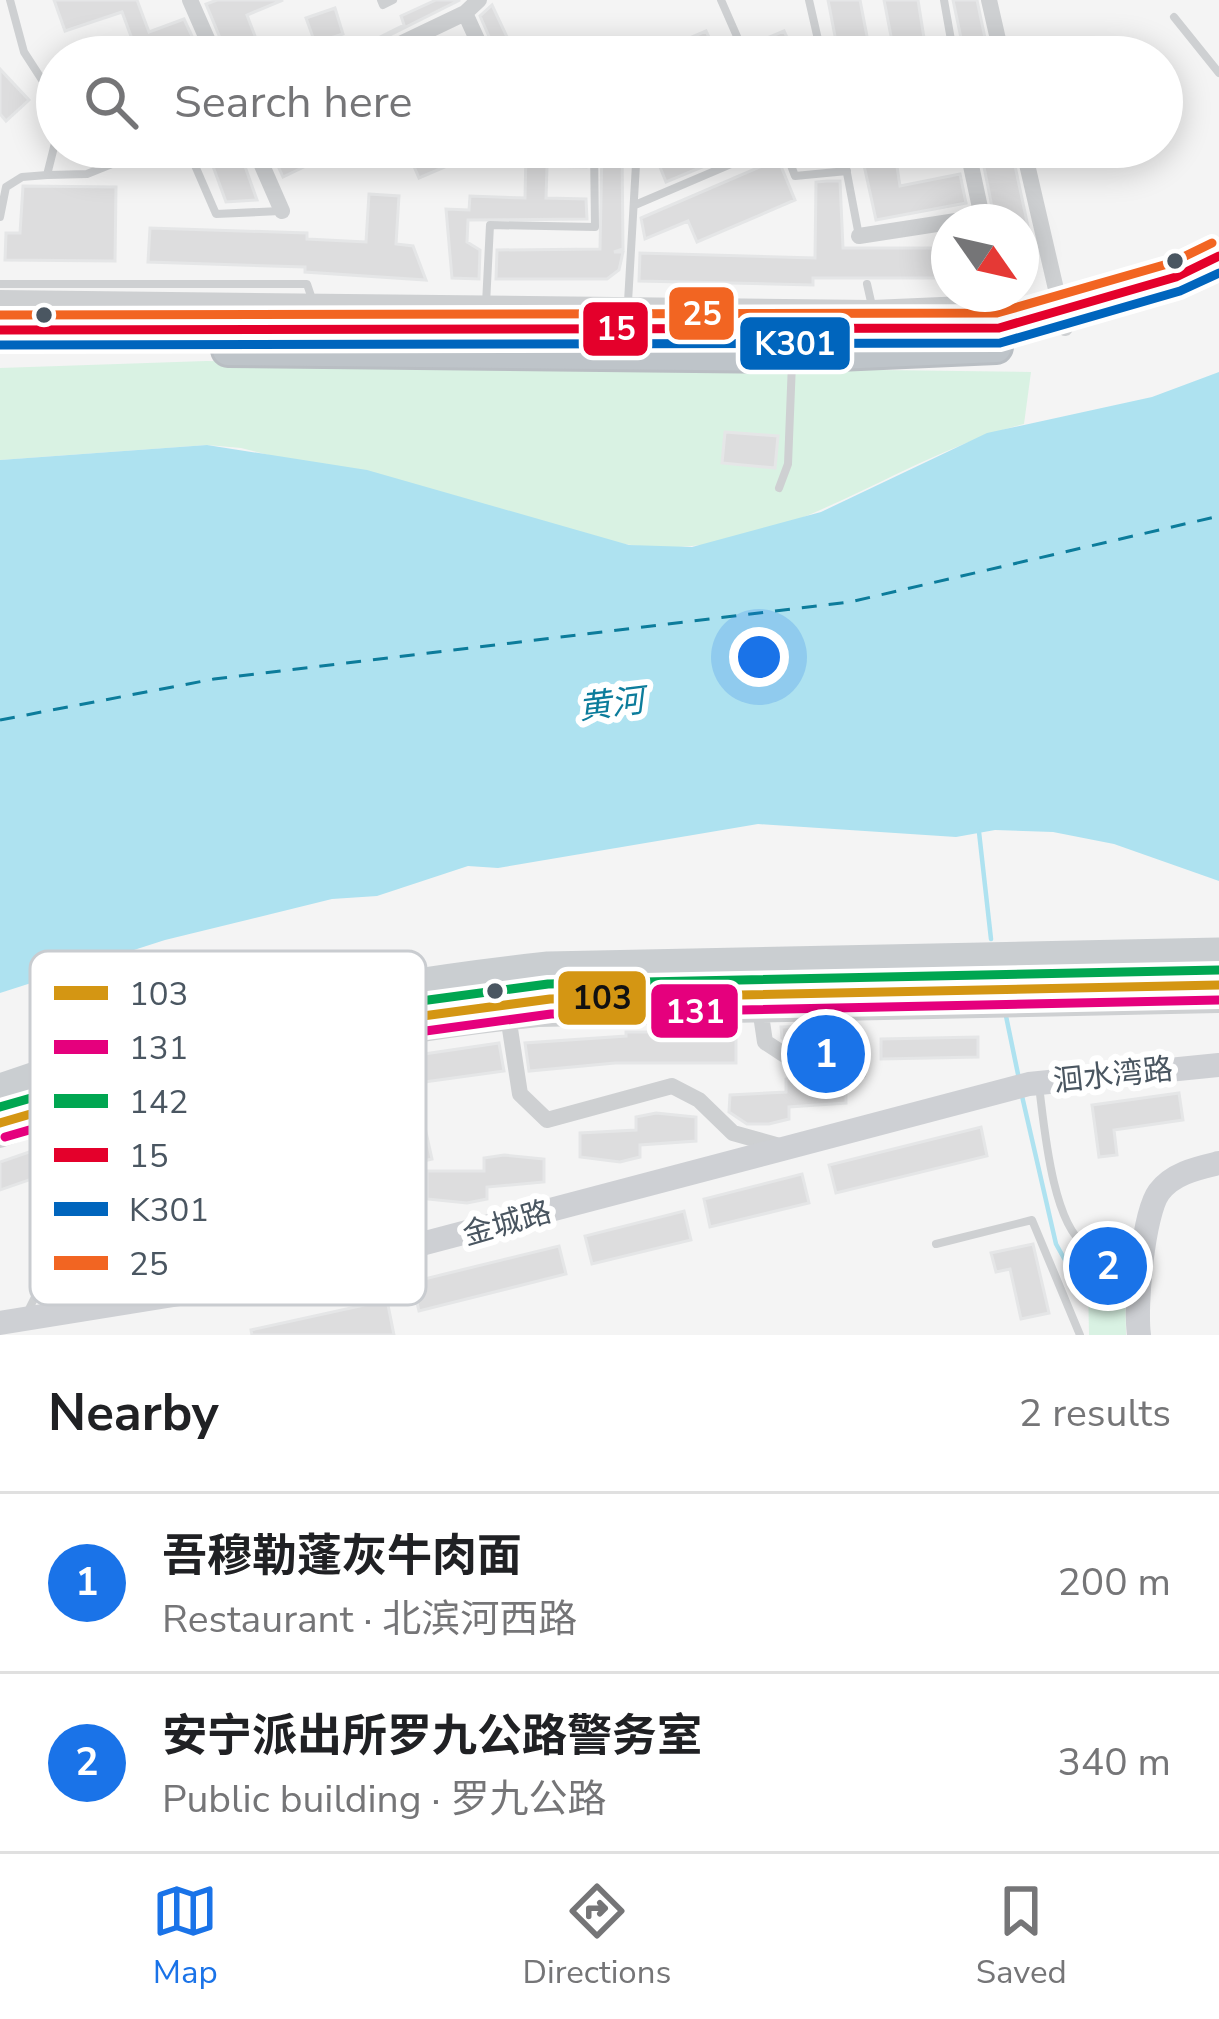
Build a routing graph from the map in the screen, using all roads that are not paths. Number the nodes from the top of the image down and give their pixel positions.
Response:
1 (10, 0) edge
2 (190, 0) edge
3 (381, 0) edge
4 (393, 0) edge
5 (721, 0) edge
6 (809, 0) edge
7 (944, 0) edge
8 (989, 0) edge
9 (472, 7) edge
10 (1174, 17) dead end
11 (204, 36) edge
12 (415, 36) edge
13 (737, 36) edge
14 (817, 36) edge
15 (950, 36) edge
16 (997, 36) edge
17 (1219, 74) edge
18 (36, 75) edge
19 (49, 168) edge
20 (103, 168) edge
21 (196, 168) edge
22 (263, 168) edge
23 (595, 168) edge
24 (636, 168) edge
25 (722, 168) edge
26 (791, 168) edge
27 (846, 168) edge
28 (976, 168) edge
29 (1023, 168) edge
30 (847, 171) junction
31 (47, 175) junction
32 (634, 205) junction
33 (282, 211) joint
34 (0, 218) edge
35 (859, 240) joint
36 (1219, 256) edge
37 (1219, 277) edge
38 (0, 284) edge
39 (867, 284) dead end
40 (0, 298) edge
41 (311, 301) junction
42 (628, 302) junction
43 (872, 308) junction
44 (485, 316) junction
45 (1062, 319) junction
46 (0, 329) edge
47 (0, 349) edge
48 (792, 356) junction
49 (779, 488) dead end
50 (1219, 951) edge
51 (426, 980) edge
52 (1219, 985) edge
53 (1219, 1005) edge
54 (508, 1013) junction
55 (761, 1015) junction
56 (426, 1019) edge
57 (426, 1028) edge
58 (1219, 1065) edge
59 (859, 1072) dead end
60 (30, 1077) edge
61 (1025, 1086) junction
62 (0, 1087) edge
63 (30, 1112) edge
64 (0, 1123) edge
65 (30, 1129) edge
66 (0, 1140) edge
67 (788, 1148) junction
68 (1219, 1163) edge
69 (426, 1243) edge
70 (936, 1244) dead end
71 (1100, 1244) dead end
72 (30, 1297) edge
73 (127, 1305) edge
74 (116, 1307) joint
75 (12, 1322) edge
76 (1080, 1335) edge
77 (1139, 1335) edge

1 - 18 lane
2 - 11 street
3 - 4 lane
5 - 13 lane
6 - 14 lane
7 - 15 lane
8 - 16 street
9 - 12 street
10 - 17 lane
19 - 31 lane
20 - 31 lane
21 - 33 lane
22 - 33 street
23 - 44 lane
24 - 32 lane
25 - 32 lane
26 - 30 lane
27 - 30 lane
28 - 35 street
29 - 45 street
30 - 35 lane
31 - 34 lane
32 - 42 lane
36 - 45 highway
37 - 45 highway
38 - 41 lane
39 - 43 lane
40 - 41 street
41 - 44 street
42 - 43 street
42 - 44 street
43 - 45 street
44 - 45 highway
44 - 46 highway
45 - 48 highway
47 - 48 highway
48 - 49 lane
50 - 51 main road
52 - 54 main road
53 - 55 street
54 - 55 street
54 - 56 main road
54 - 57 street
54 - 67 street
55 - 59 street
58 - 61 street, 洄水湾路
60 - 62 main road
61 - 67 street, 金城路
61 - 71 lane
63 - 64 main road
65 - 66 street
67 - 69 street, 金城路
68 - 77 street
70 - 76 lane
72 - 75 lane
73 - 74 street, 金城路
74 - 75 street, 金城路

